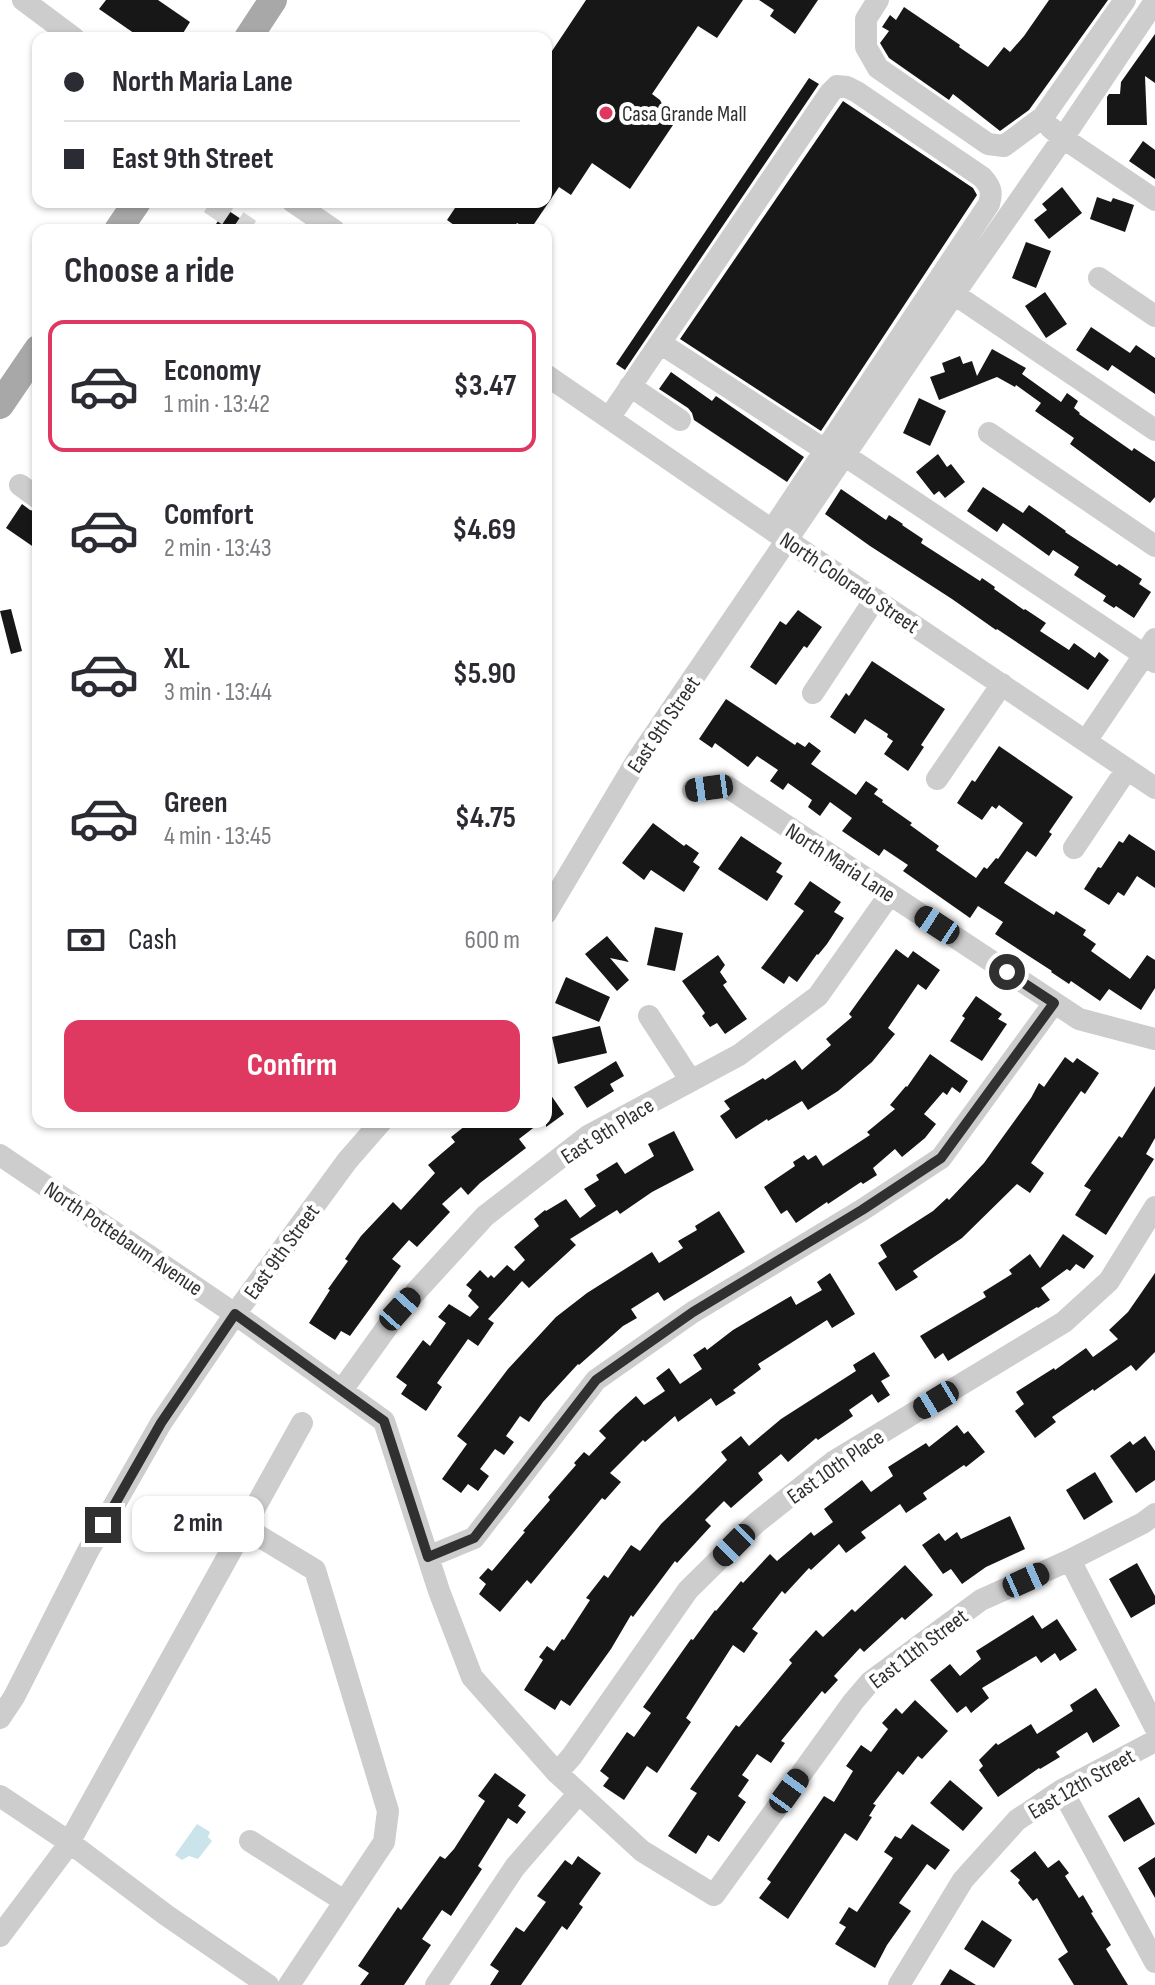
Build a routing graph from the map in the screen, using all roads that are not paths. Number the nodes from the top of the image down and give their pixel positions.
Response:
1 (23, 0) edge
2 (273, 0) edge
3 (878, 0) edge
4 (1125, 0) edge
5 (1155, 1) edge
6 (66, 32) edge
7 (252, 32) edge
8 (1043, 117) junction
9 (1063, 138) junction
10 (1155, 200) edge
11 (302, 208) edge
12 (325, 224) edge
13 (1099, 278) dead end
14 (954, 294) junction
15 (1155, 316) edge
16 (660, 343) junction
17 (32, 358) edge
18 (552, 379) edge
19 (630, 386) junction
20 (0, 405) edge
21 (609, 418) junction
22 (680, 420) dead end
23 (1155, 430) edge
24 (989, 433) dead end
25 (834, 453) junction
26 (779, 535) junction
27 (1155, 546) edge
28 (875, 599) junction
29 (1151, 652) edge
30 (1002, 684) junction
31 (813, 693) dead end
32 (1086, 741) junction
33 (1127, 769) junction
34 (937, 779) dead end
35 (1155, 788) edge
36 (693, 790) dead end
37 (1074, 848) dead end
38 (890, 894) junction
39 (552, 903) edge
40 (1054, 1003) junction
41 (649, 1016) dead end
42 (1155, 1039) edge
43 (691, 1081) junction
44 (376, 1128) edge
45 (0, 1155) edge
46 (1155, 1207) edge
47 (235, 1314) junction
48 (342, 1390) junction
49 (302, 1423) dead end
50 (1155, 1514) edge
51 (244, 1527) junction
52 (428, 1557) junction
53 (1070, 1560) junction
54 (0, 1718) edge
55 (1155, 1727) edge
56 (1155, 1741) edge
57 (557, 1773) junction
58 (1062, 1790) junction
59 (579, 1793) junction
60 (0, 1796) edge
61 (250, 1841) dead end
62 (69, 1842) junction
63 (714, 1895) joint
64 (344, 1901) junction
65 (0, 1936) edge
66 (1155, 1962) edge
67 (268, 1985) edge
68 (289, 1985) edge
69 (436, 1985) edge
70 (899, 1985) edge

1 - 6 street
2 - 7 main road
3 - 8 street
4 - 8 street
5 - 9 street
8 - 9 street
9 - 10 street
9 - 14 street
11 - 12 street
13 - 15 street
14 - 23 street
14 - 25 street
16 - 19 street
16 - 25 street
16 - 25 street
17 - 20 main road
18 - 21 street, North Colorado Street
19 - 21 street
19 - 22 street
21 - 26 street, North Colorado Street
24 - 27 street
25 - 26 street, East 9th Street
25 - 29 street
26 - 28 street, North Colorado Street
26 - 39 street, East 9th Street
28 - 30 street, North Colorado Street
28 - 31 street
29 - 32 street
30 - 32 street, North Colorado Street
30 - 34 street
32 - 33 street, North Colorado Street
33 - 35 street, North Colorado Street
33 - 37 street
36 - 38 street, North Maria Lane
38 - 40 street, North Maria Lane
38 - 43 street, East 9th Place
40 - 42 street, North Maria Lane
40 - 52 street
41 - 43 street
43 - 48 street, East 9th Place
44 - 47 street, East 9th Street
45 - 47 street, North Pottebaum Avenue
46 - 57 street, East 10th Place
47 - 48 street, North Pottebaum Avenue
47 - 54 street, East 9th Street
48 - 52 street, North Pottebaum Avenue
49 - 51 street
50 - 53 street, East 11th Street
51 - 62 street
51 - 64 street
52 - 57 street, North Pottebaum Avenue
53 - 55 street
53 - 63 street, East 11th Street
56 - 58 street, East 12th Street
57 - 59 street, North Pottebaum Avenue
58 - 66 street
58 - 70 street, East 12th Street
59 - 63 street, North Pottebaum Avenue
59 - 69 street
60 - 62 street
61 - 64 street
62 - 65 street
62 - 67 street
64 - 68 street

